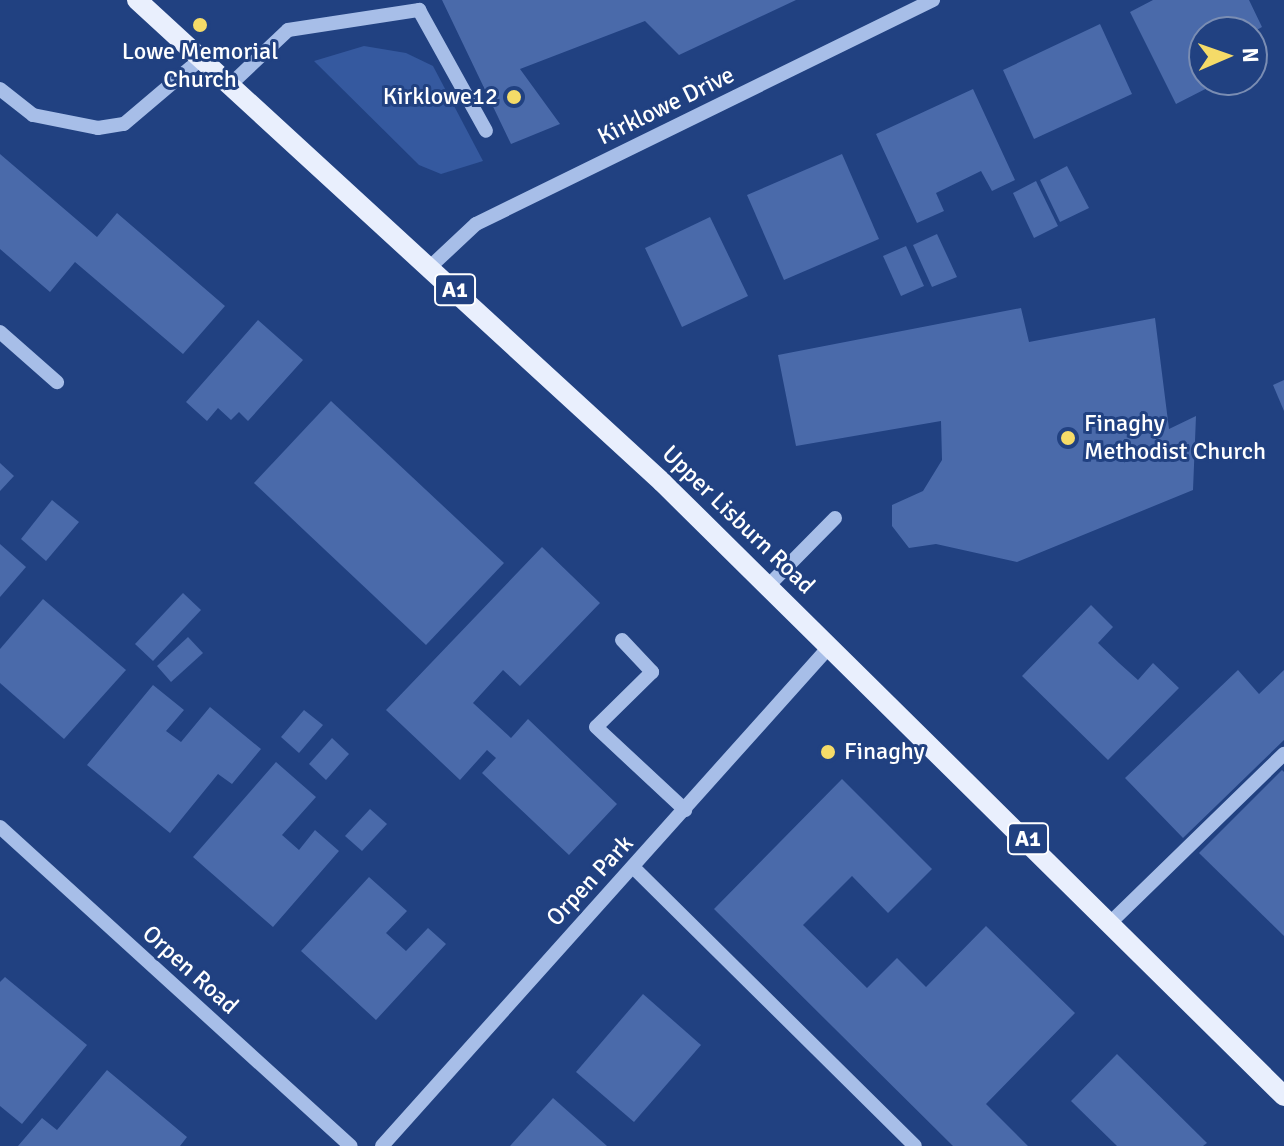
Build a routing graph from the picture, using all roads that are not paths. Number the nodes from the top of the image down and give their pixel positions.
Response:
1 (137, 0) edge
2 (933, 0) edge
3 (203, 57) junction
4 (232, 83) junction
5 (0, 89) edge
6 (486, 131) dead end
7 (430, 267) junction
8 (0, 332) edge
9 (57, 382) dead end
10 (835, 518) dead end
11 (769, 585) junction
12 (622, 640) dead end
13 (830, 646) junction
14 (1284, 754) edge
15 (685, 810) junction
16 (0, 827) edge
17 (634, 868) junction
18 (1112, 921) junction
19 (1284, 1096) edge
20 (350, 1146) edge
21 (382, 1146) edge
22 (915, 1146) edge

1 - 3 main road, Upper Lisburn Road / A1
2 - 7 street, Kirklowe Drive
3 - 4 main road, Upper Lisburn Road / A1
3 - 5 street
4 - 6 street
4 - 7 main road, Upper Lisburn Road / A1
7 - 11 main road, Upper Lisburn Road / A1
8 - 9 street
10 - 11 street
11 - 13 main road, Upper Lisburn Road / A1
12 - 15 street
13 - 15 street, Orpen Park
13 - 18 main road, Upper Lisburn Road / A1
14 - 18 street
15 - 17 street, Orpen Park
16 - 20 street, Orpen Road
17 - 21 street, Orpen Park
17 - 22 street
18 - 19 main road, Upper Lisburn Road / A1

